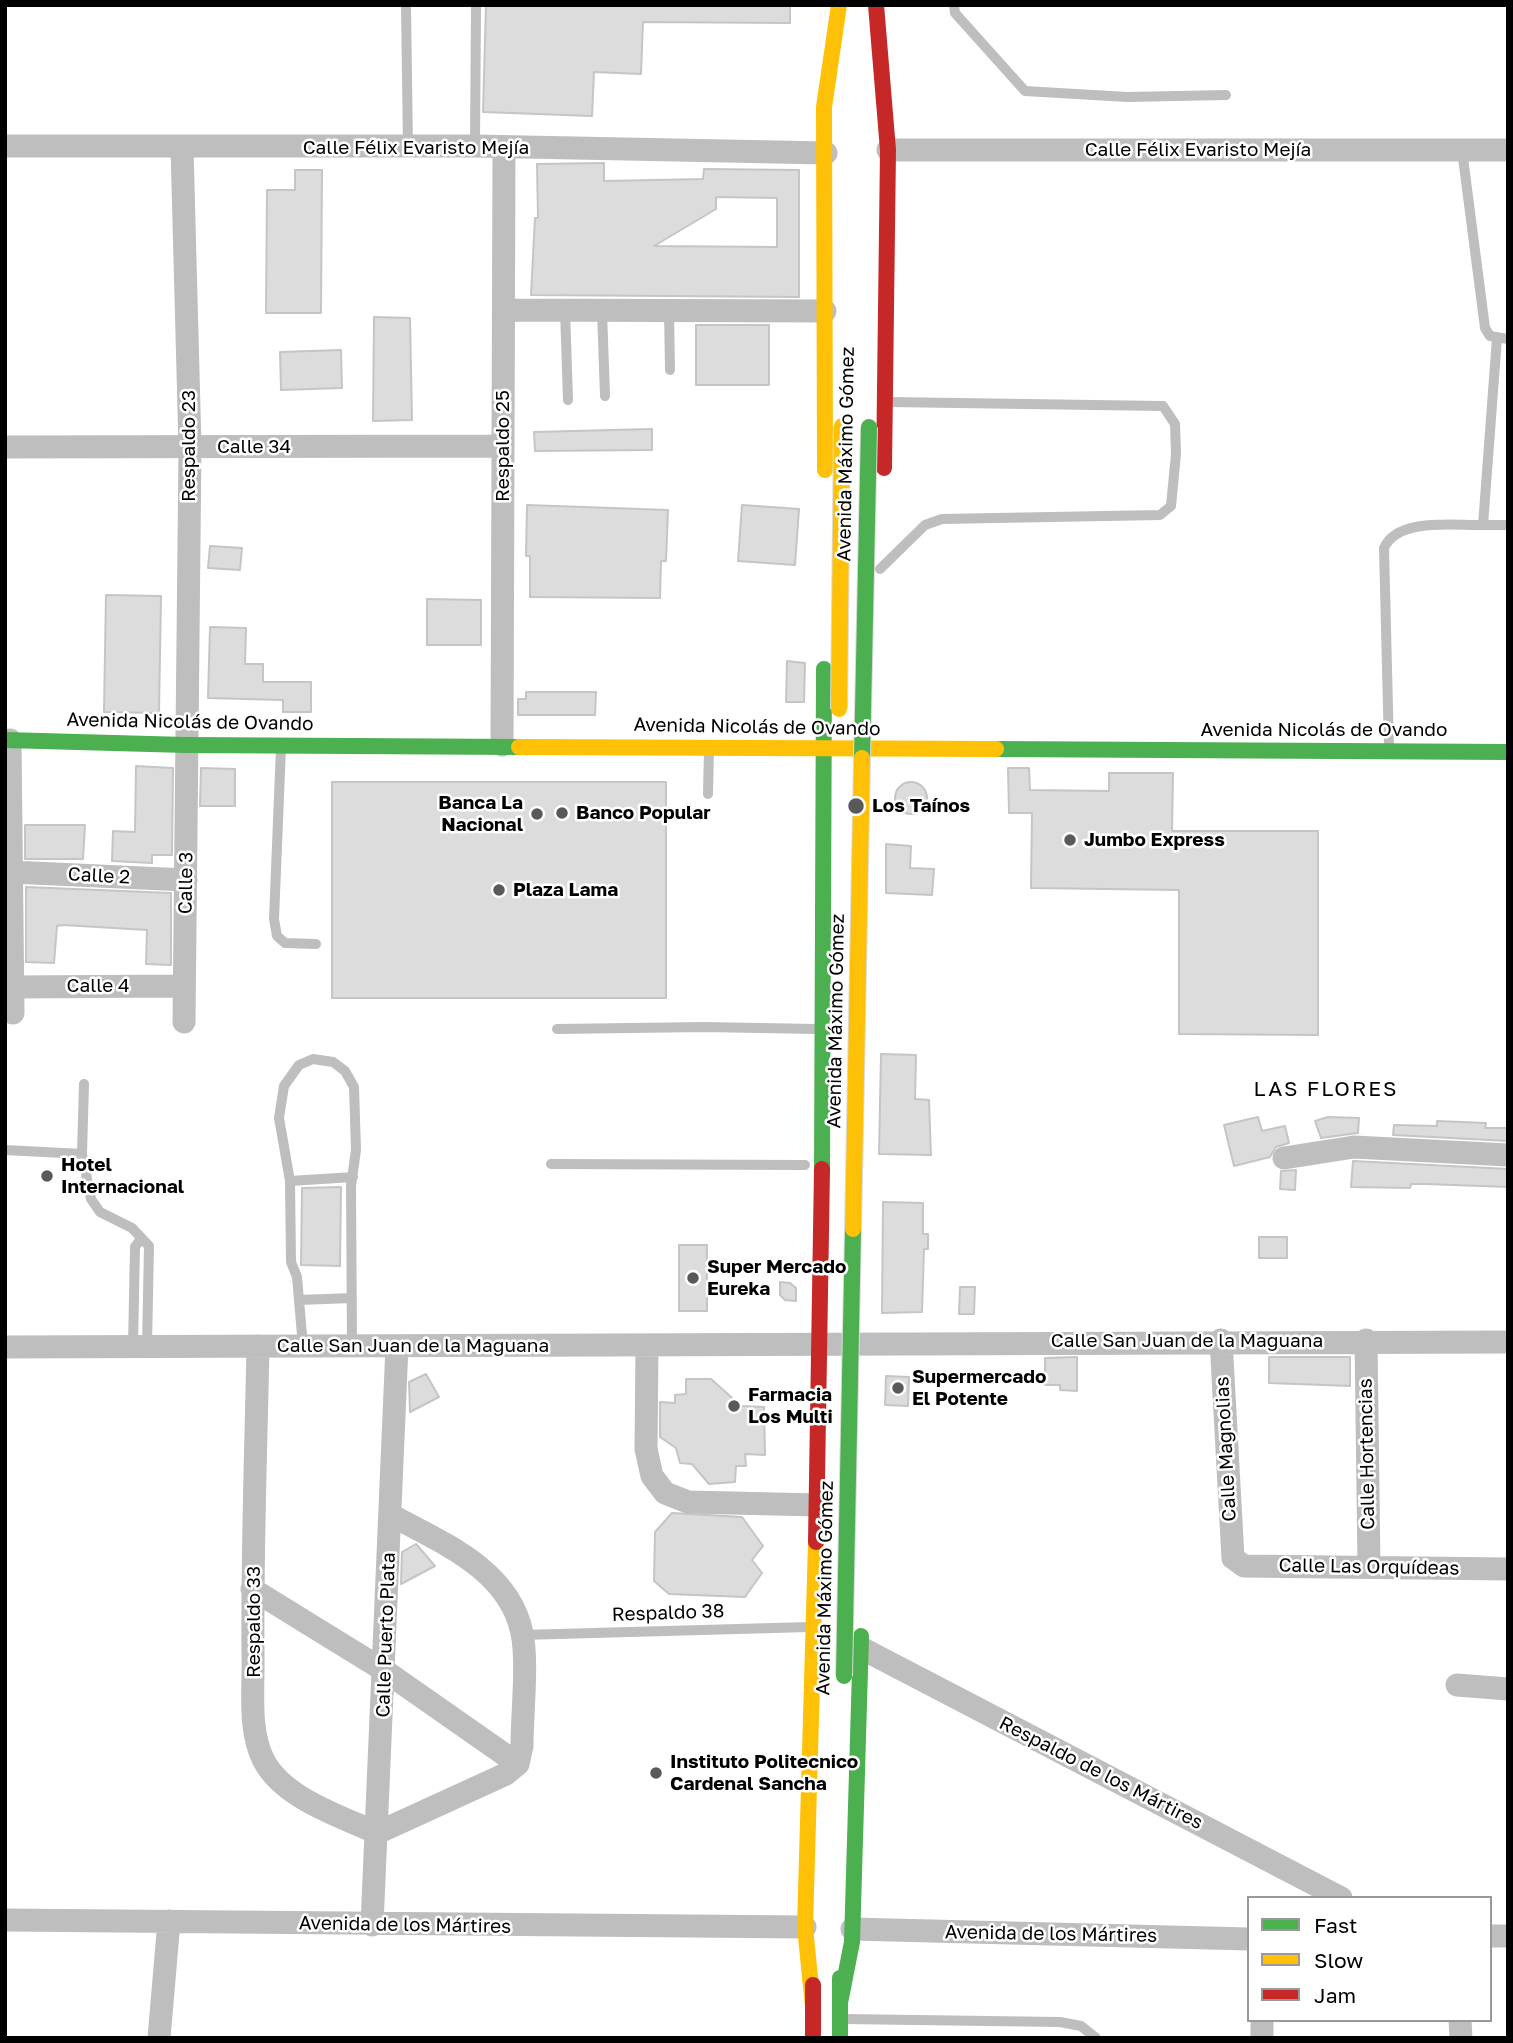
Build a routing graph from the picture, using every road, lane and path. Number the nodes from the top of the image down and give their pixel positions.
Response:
1 (406, 5) edge
2 (476, 5) edge
3 (840, 5) edge
4 (875, 5) edge
5 (954, 5) edge
6 (1226, 95) dead end
7 (842, 99) dead end
8 (870, 125) dead end
9 (5, 145) edge
10 (475, 146) junction
11 (182, 147) junction
12 (408, 148) junction
13 (504, 148) junction
14 (888, 150) junction
15 (1462, 150) junction
16 (1508, 150) edge
17 (826, 153) junction
18 (503, 310) junction
19 (565, 310) junction
20 (602, 311) junction
21 (825, 311) junction
22 (668, 312) junction
23 (869, 330) dead end
24 (1502, 339) edge
25 (670, 370) dead end
26 (605, 396) dead end
27 (568, 400) dead end
28 (886, 402) junction
29 (842, 419) dead end
30 (503, 446) junction
31 (5, 447) edge
32 (190, 447) junction
33 (1483, 525) junction
34 (1508, 526) edge
35 (880, 569) junction
36 (7, 740) edge
37 (186, 745) junction
38 (281, 745) junction
39 (502, 745) junction
40 (709, 747) junction
41 (824, 747) junction
42 (872, 750) junction
43 (1390, 751) junction
44 (1508, 752) edge
45 (708, 794) dead end
46 (11, 872) junction
47 (186, 880) junction
48 (316, 944) dead end
49 (12, 986) junction
50 (184, 986) junction
51 (13, 1013) dead end
52 (184, 1022) dead end
53 (557, 1029) dead end
54 (823, 1029) junction
55 (84, 1084) dead end
56 (5, 1150) edge
57 (82, 1154) junction
58 (1508, 1155) edge
59 (1284, 1158) dead end
60 (551, 1164) dead end
61 (805, 1165) dead end
62 (353, 1177) junction
63 (290, 1181) junction
64 (352, 1298) junction
65 (299, 1300) junction
66 (1221, 1340) junction
67 (1366, 1340) junction
68 (1508, 1342) edge
69 (821, 1343) junction
70 (867, 1344) junction
71 (140, 1346) junction
72 (258, 1346) junction
73 (303, 1346) junction
74 (352, 1346) junction
75 (397, 1346) junction
76 (647, 1346) junction
77 (5, 1347) edge
78 (817, 1505) junction
79 (391, 1515) junction
80 (1233, 1558) joint
81 (1368, 1567) junction
82 (1508, 1569) edge
83 (253, 1589) junction
84 (814, 1626) junction
85 (523, 1635) junction
86 (861, 1648) junction
87 (385, 1671) junction
88 (1457, 1685) dead end
89 (1508, 1689) edge
90 (518, 1764) junction
91 (377, 1833) junction
92 (1336, 1896) edge
93 (5, 1920) edge
94 (169, 1921) junction
95 (372, 1925) junction
96 (805, 1927) junction
97 (852, 1929) junction
98 (1247, 1939) edge
99 (813, 2007) junction
100 (840, 2011) junction
101 (159, 2038) edge
102 (813, 2038) edge
103 (840, 2038) edge
104 (1096, 2038) edge

1 - 12 lane
2 - 10 lane
3 - 7 main road
3 - 17 main road
4 - 8 main road
4 - 14 main road
5 - 6 lane
9 - 11 street, Calle Félix Evaristo Mejía
10 - 12 street, Calle Félix Evaristo Mejía
10 - 13 street, Calle Félix Evaristo Mejía
11 - 12 street, Calle Félix Evaristo Mejía
11 - 32 street, Respaldo 23
13 - 17 street, Calle Félix Evaristo Mejía
13 - 18 street, Respaldo 25
14 - 15 street, Calle Félix Evaristo Mejía
14 - 28 main road
15 - 16 street, Calle Félix Evaristo Mejía
15 - 24 lane
17 - 21 main road
18 - 19 street
18 - 30 street, Respaldo 25
19 - 20 street
19 - 27 lane
20 - 22 street
20 - 26 lane
21 - 22 street
21 - 41 main road
22 - 25 lane
23 - 100 main road, Avenida Máximo Gómez, bridge
24 - 33 lane
28 - 35 main road
28 - 35 lane
29 - 99 main road, Avenida Máximo Gómez, bridge
30 - 32 street, Calle 34
30 - 39 street, Respaldo 25
31 - 32 street, Calle 34
32 - 37 street, Respaldo 23
33 - 34 lane
33 - 43 lane
35 - 42 main road
36 - 37 main road, Avenida Nicolás de Ovando
36 - 46 street
37 - 38 main road, Avenida Nicolás de Ovando
37 - 47 street, Calle 3
38 - 39 main road, Avenida Nicolás de Ovando
38 - 48 lane
39 - 40 main road, Avenida Nicolás de Ovando
40 - 41 main road, Avenida Nicolás de Ovando
40 - 45 lane
41 - 42 main road, Avenida Nicolás de Ovando
41 - 54 main road
42 - 43 main road, Avenida Nicolás de Ovando
42 - 70 main road
43 - 44 main road, Avenida Nicolás de Ovando
46 - 47 street, Calle 2
46 - 49 street
47 - 50 street, Calle 3
49 - 50 street, Calle 4
49 - 51 street
50 - 52 street, Calle 3
53 - 54 lane
54 - 69 main road
55 - 57 lane
56 - 57 lane
57 - 71 lane
58 - 59 street
60 - 61 lane
62 - 63 lane
62 - 63 lane
62 - 64 lane
63 - 65 lane
64 - 65 lane
64 - 74 lane
65 - 73 lane
66 - 67 street, Calle San Juan de la Maguana
66 - 70 street, Calle San Juan de la Maguana
66 - 80 street, Calle Magnolias
67 - 68 street, Calle San Juan de la Maguana
67 - 81 street, Calle Hortencias
69 - 70 street, Calle San Juan de la Maguana
69 - 76 street, Calle San Juan de la Maguana
69 - 78 main road
70 - 86 main road
71 - 72 street, Calle San Juan de la Maguana
71 - 77 street, Calle San Juan de la Maguana
72 - 73 street, Calle San Juan de la Maguana
72 - 83 street, Respaldo 33
73 - 74 street, Calle San Juan de la Maguana
74 - 75 street, Calle San Juan de la Maguana
75 - 76 street, Calle San Juan de la Maguana
75 - 79 street, Calle Puerto Plata
76 - 78 street
78 - 84 main road
79 - 85 street
79 - 87 street, Calle Puerto Plata
80 - 81 street, Calle Las Orquídeas
81 - 82 street, Calle Las Orquídeas
83 - 87 street
83 - 91 street, Respaldo 33
84 - 85 lane, Respaldo 38
84 - 96 main road
85 - 90 street
86 - 92 street, Respaldo de los Mártires
86 - 97 main road
87 - 90 street
87 - 91 street, Calle Puerto Plata
88 - 89 street
90 - 91 street
91 - 95 street, Calle Puerto Plata
93 - 94 street, Avenida de los Mártires
94 - 95 street, Avenida de los Mártires
94 - 101 street
95 - 96 street, Avenida de los Mártires
96 - 99 main road
97 - 98 street, Avenida de los Mártires
97 - 100 main road
99 - 102 main road, Avenida Máximo Gómez
100 - 103 main road, Avenida Máximo Gómez
100 - 104 lane

